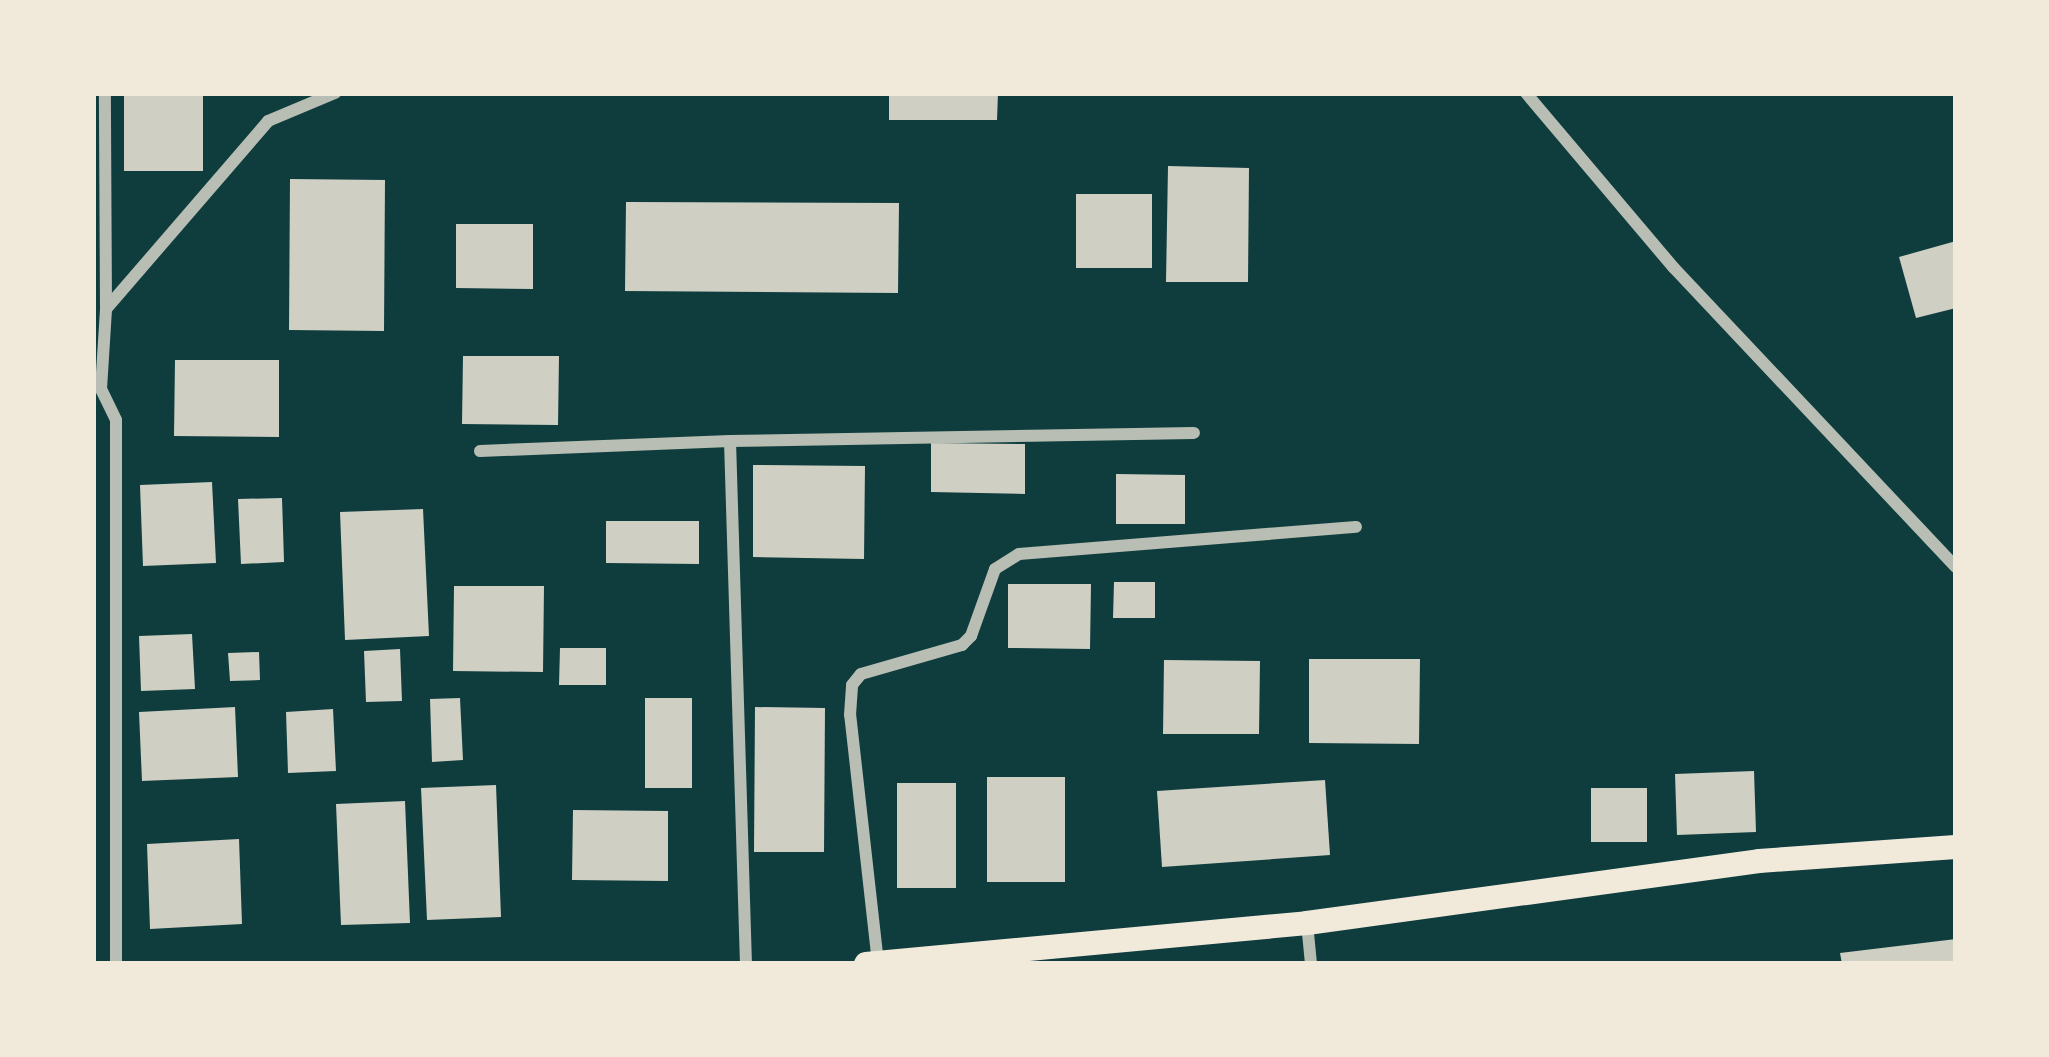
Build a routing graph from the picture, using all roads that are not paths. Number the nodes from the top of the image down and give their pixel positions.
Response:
1 (105, 93) edge
2 (335, 93) edge
3 (1526, 93) edge
4 (106, 309) junction
5 (97, 386) edge
6 (1194, 433) dead end
7 (730, 441) junction
8 (480, 451) dead end
9 (1356, 527) dead end
10 (1956, 567) edge
11 (1956, 847) edge
12 (1307, 923) junction
13 (878, 963) edge
14 (116, 964) edge
15 (746, 964) edge
16 (866, 964) edge
17 (1311, 964) edge

1 - 4 street
2 - 4 street
3 - 10 street
4 - 5 street
5 - 14 street
6 - 7 street
7 - 8 street
7 - 15 street
9 - 13 street
11 - 12 main road
12 - 13 main road
12 - 17 street
13 - 16 main road

